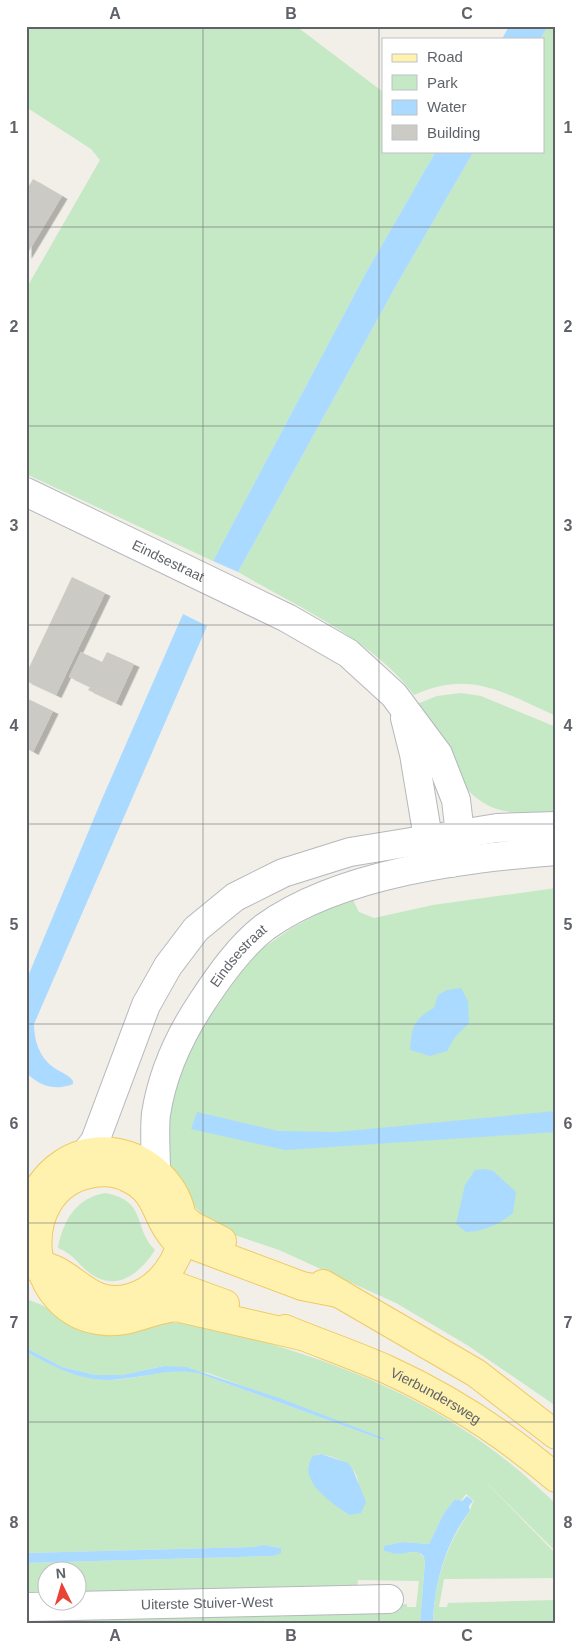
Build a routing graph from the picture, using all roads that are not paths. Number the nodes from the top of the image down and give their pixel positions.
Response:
1 (26, 492) edge
2 (402, 704) junction
3 (556, 826) edge
4 (460, 834) junction
5 (428, 838) junction
6 (556, 852) edge
7 (451, 863) junction
8 (98, 1160) junction
9 (156, 1171) junction
10 (32, 1216) edge
11 (181, 1228) junction
12 (35, 1276) edge
13 (155, 1298) junction
14 (556, 1435) edge
15 (556, 1478) edge
16 (389, 1599) dead end
17 (26, 1607) edge

1 - 2 street, Eindsestraat
2 - 4 street, Eindsestraat
2 - 5 street
3 - 4 street
4 - 5 street
4 - 7 street, Eindsestraat
5 - 7 street
5 - 8 street
6 - 7 street, Eindsestraat
7 - 9 street, Eindsestraat
8 - 9 main road
8 - 10 main road
8 - 11 main road
9 - 11 main road
10 - 12 main road
11 - 13 main road
11 - 14 main road
12 - 13 main road
13 - 15 main road, Vierbundersweg
16 - 17 street, Uiterste Stuiver-West

